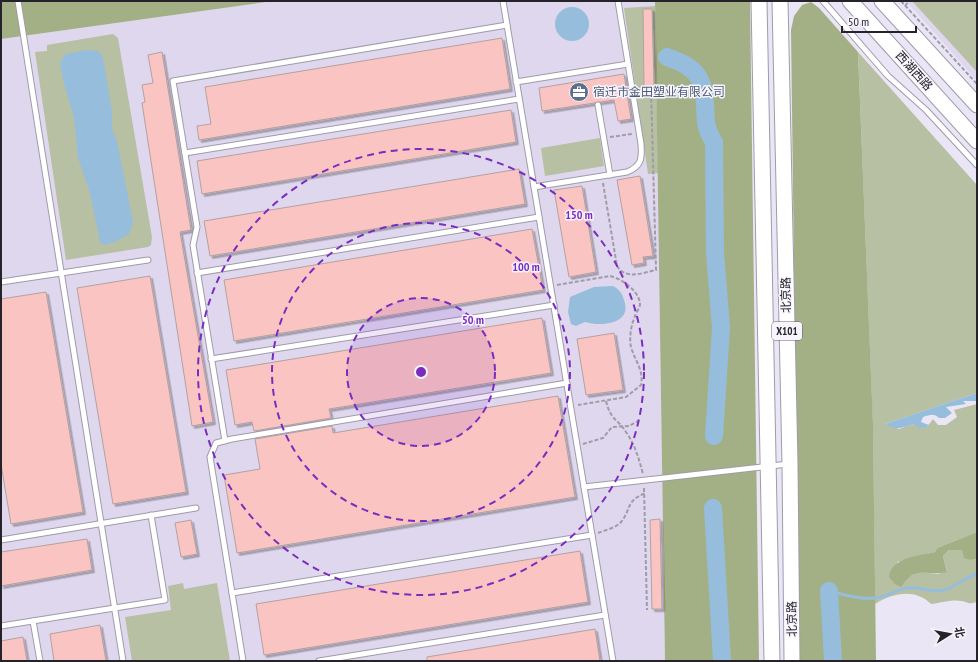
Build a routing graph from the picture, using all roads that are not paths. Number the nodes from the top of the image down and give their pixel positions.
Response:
1 (18, 1) edge
2 (503, 1) edge
3 (618, 1) edge
4 (760, 1) edge
5 (823, 1) edge
6 (842, 1) edge
7 (850, 1) edge
8 (882, 1) edge
9 (782, 4) edge
10 (868, 21) junction
11 (507, 25) junction
12 (628, 64) junction
13 (516, 82) junction
14 (519, 99) junction
15 (977, 105) edge
16 (598, 106) dead end
17 (977, 141) edge
18 (185, 154) junction
19 (977, 166) edge
20 (610, 175) junction
21 (534, 187) junction
22 (539, 217) junction
23 (148, 260) dead end
24 (61, 273) junction
25 (197, 273) junction
26 (1, 282) edge
27 (554, 305) junction
28 (211, 359) junction
29 (567, 383) junction
30 (225, 441) junction
31 (790, 464) junction
32 (770, 466) junction
33 (584, 487) junction
34 (196, 508) dead end
35 (151, 515) junction
36 (101, 523) junction
37 (592, 535) junction
38 (1, 540) edge
39 (232, 593) junction
40 (114, 608) junction
41 (605, 615) junction
42 (33, 621) junction
43 (1, 626) edge
44 (40, 661) edge
45 (123, 661) edge
46 (243, 661) edge
47 (319, 661) edge
48 (613, 661) edge
49 (772, 661) edge
50 (792, 661) edge

1 - 24 lane
2 - 11 lane
3 - 12 lane
4 - 32 main road, 北京路 / X101
5 - 19 lane
6 - 10 main road
7 - 10 main road, 西湖西路
8 - 15 main road, 西湖西路
9 - 31 main road, 北京路 / X101
10 - 17 main road, 西湖西路
11 - 13 lane
11 - 18 lane
12 - 13 lane
12 - 20 lane
13 - 14 lane
14 - 18 lane
14 - 21 lane
16 - 20 lane
18 - 25 lane
20 - 21 lane
21 - 22 lane
22 - 25 lane
22 - 27 lane
23 - 24 lane
24 - 26 lane
24 - 36 lane
25 - 28 lane
27 - 28 lane
27 - 29 lane
28 - 30 lane
29 - 30 lane
29 - 33 lane
30 - 39 lane
31 - 32 lane
31 - 50 main road, 北京路 / X101
32 - 33 lane
32 - 49 main road, 北京路 / X101
33 - 37 lane
34 - 35 lane
35 - 36 lane
35 - 40 lane
36 - 38 lane
36 - 40 lane
37 - 39 lane
37 - 41 lane
39 - 46 lane
40 - 42 lane
40 - 45 lane
41 - 47 lane
41 - 48 lane
42 - 43 lane
42 - 44 lane

